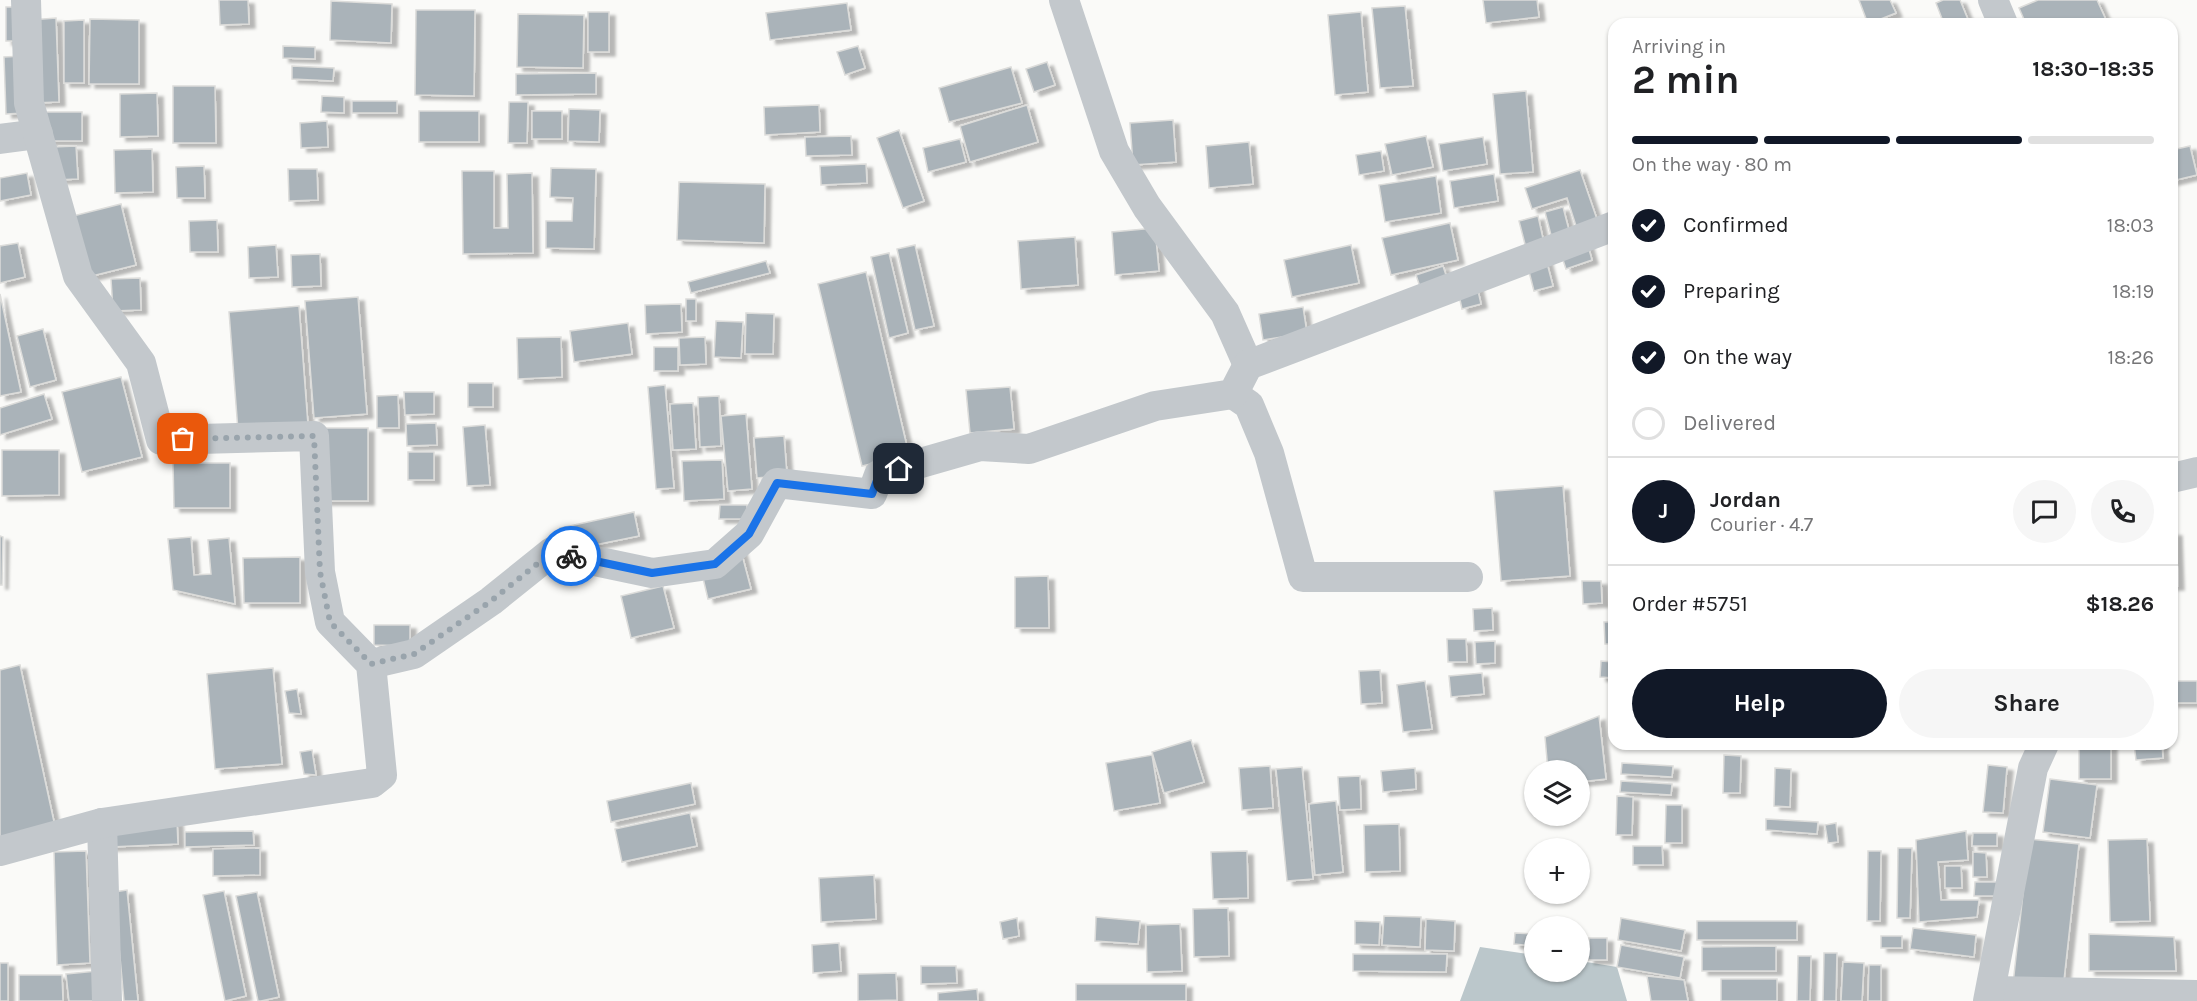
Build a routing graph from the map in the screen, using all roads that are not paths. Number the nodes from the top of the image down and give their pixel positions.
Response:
1 (26, 0) edge
2 (1064, 0) edge
3 (38, 134) junction
4 (0, 139) edge
5 (1608, 228) edge
6 (1248, 365) junction
7 (1233, 394) junction
8 (2197, 472) edge
9 (2178, 477) edge
10 (1468, 577) dead end
11 (371, 664) junction
12 (2041, 750) edge
13 (102, 824) junction
14 (0, 851) edge
15 (2197, 995) edge
16 (1989, 996) edge
17 (107, 1001) edge

1 - 3 street
2 - 6 street
3 - 4 street
3 - 11 street
5 - 6 street
6 - 7 street
7 - 10 street
7 - 11 street
8 - 9 street
11 - 13 street
12 - 16 street
13 - 14 street
13 - 17 street
15 - 16 street

